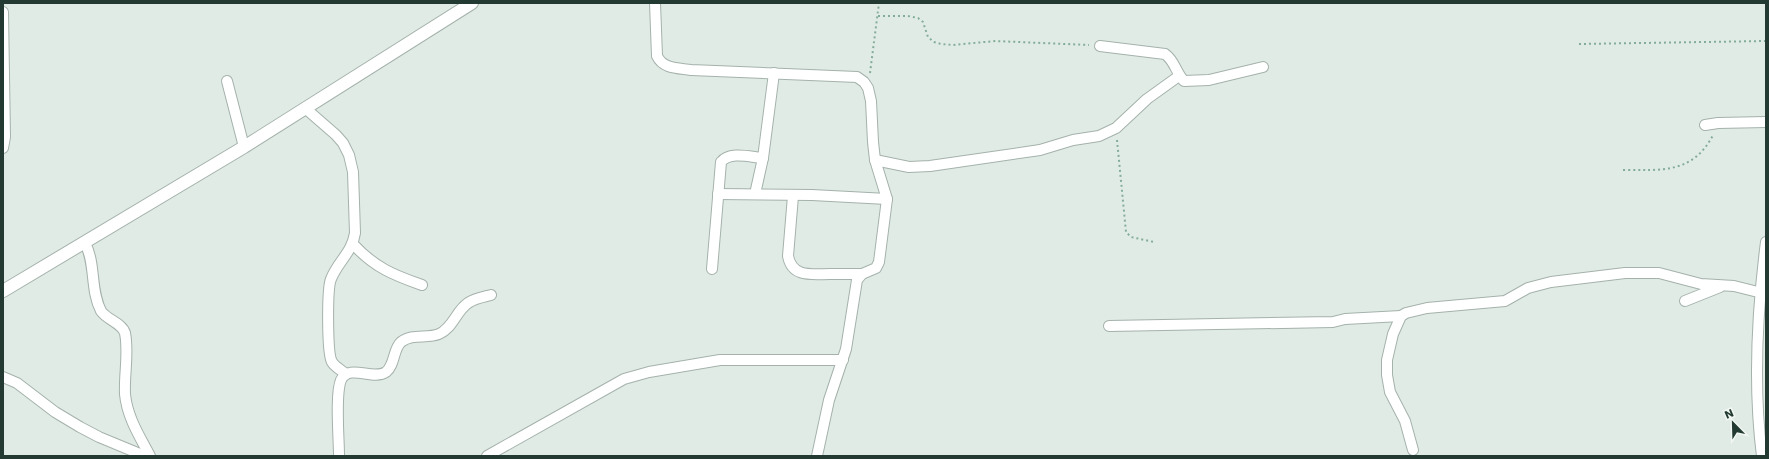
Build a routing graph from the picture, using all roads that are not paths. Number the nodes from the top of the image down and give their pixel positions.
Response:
1 (472, 3) edge
2 (654, 3) edge
3 (3, 12) edge
4 (1100, 46) road end
5 (1263, 67) dead end
6 (774, 74) junction
7 (1179, 76) junction
8 (227, 81) dead end
9 (305, 108) junction
10 (1766, 122) edge
11 (1705, 124) dead end
12 (244, 147) junction
13 (3, 148) edge
14 (763, 158) junction
15 (875, 160) junction
16 (718, 194) junction
17 (755, 194) junction
18 (793, 196) junction
19 (887, 199) junction
20 (1766, 242) edge
21 (85, 243) junction
22 (353, 244) junction
23 (712, 269) dead end
24 (862, 274) junction
25 (422, 285) dead end
26 (1723, 286) junction
27 (3, 291) edge
28 (1764, 294) edge
29 (491, 295) dead end
30 (1685, 301) dead end
31 (1401, 316) junction
32 (1109, 326) dead end
33 (843, 360) junction
34 (346, 374) junction
35 (3, 377) edge
36 (1413, 450) dead end
37 (145, 456) edge
38 (150, 456) edge
39 (339, 456) edge
40 (487, 456) edge
41 (817, 456) edge
42 (1762, 456) edge

1 - 9 street
2 - 6 street
3 - 13 street
4 - 7 street
5 - 7 street
6 - 14 street
6 - 15 street
7 - 15 street
8 - 12 street
9 - 12 street
9 - 22 street
10 - 11 street
12 - 21 street
14 - 16 street
14 - 17 street
15 - 19 street
16 - 17 street
16 - 23 street
17 - 18 street
18 - 19 street
18 - 24 street
19 - 24 street
20 - 28 street
21 - 27 street
21 - 38 street
22 - 25 street
22 - 34 street
24 - 33 street
26 - 28 street
26 - 30 street
26 - 31 street
28 - 42 street
29 - 34 street
31 - 32 street
31 - 36 street
33 - 40 street
33 - 41 street
34 - 39 street
35 - 37 street

